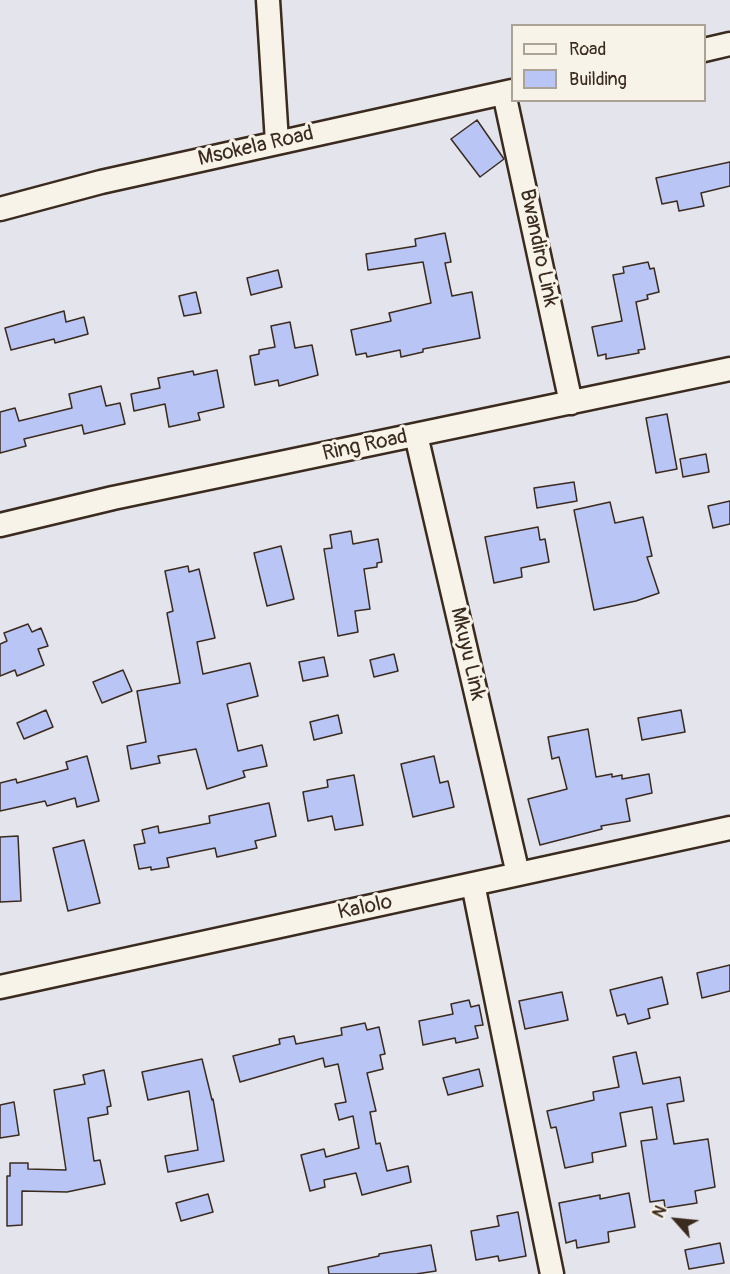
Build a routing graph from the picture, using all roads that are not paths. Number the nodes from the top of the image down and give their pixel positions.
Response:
1 (268, 0) edge
2 (730, 44) edge
3 (706, 50) edge
4 (508, 92) edge
5 (277, 142) junction
6 (0, 208) edge
7 (730, 369) edge
8 (571, 403) junction
9 (416, 435) junction
10 (0, 525) edge
11 (730, 828) edge
12 (518, 874) junction
13 (473, 884) junction
14 (0, 987) edge
15 (552, 1274) edge

1 - 5 street
2 - 3 street
4 - 5 street, Msokela Road
4 - 8 street, Bwandiro Link
5 - 6 street, Msokela Road
7 - 8 street, Ring Road
8 - 9 street, Ring Road
9 - 10 street, Ring Road
9 - 12 street, Mkuyu Link
11 - 12 street, Kalolo
12 - 13 street, Kalolo
13 - 14 street, Kalolo
13 - 15 street

